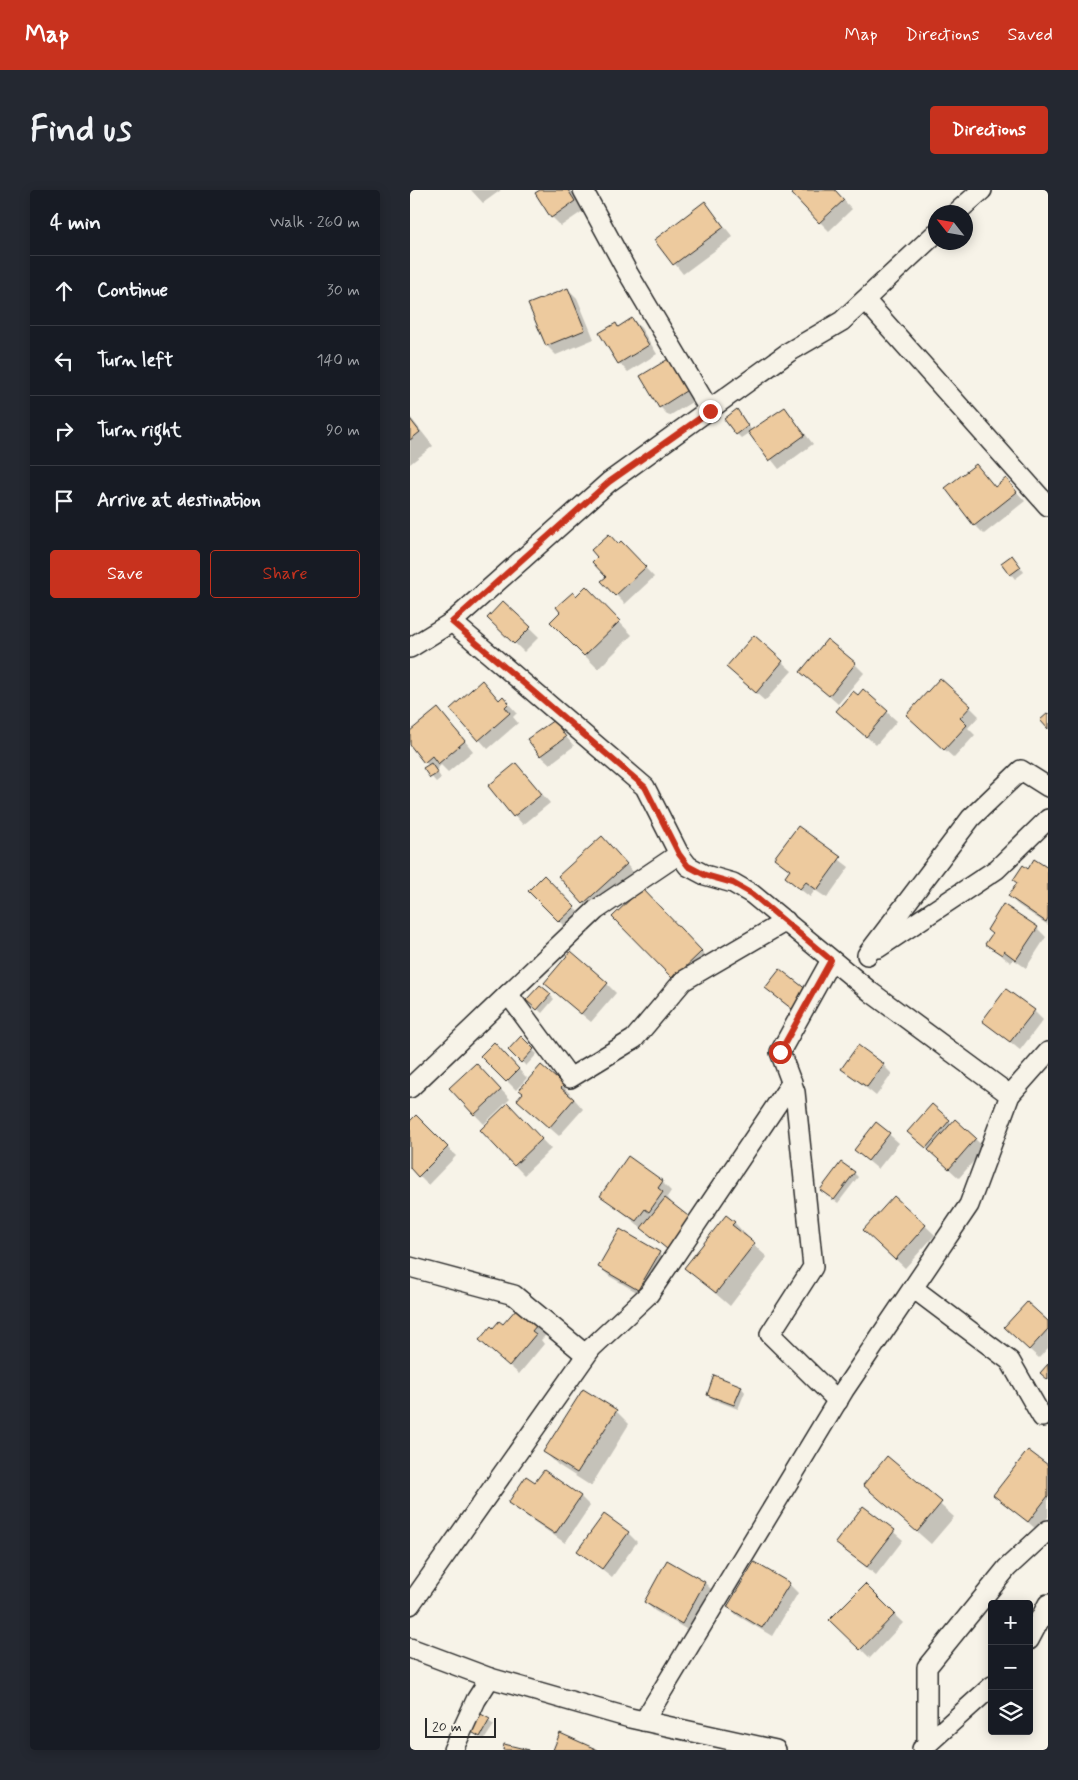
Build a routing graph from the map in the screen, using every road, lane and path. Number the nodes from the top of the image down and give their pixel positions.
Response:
1 (583, 190) edge
2 (982, 190) edge
3 (965, 205) edge
4 (928, 241) edge
5 (865, 300) junction
6 (710, 411) junction
7 (1048, 506) edge
8 (452, 622) junction
9 (410, 648) edge
10 (1048, 787) edge
11 (1048, 819) edge
12 (679, 854) junction
13 (786, 921) junction
14 (866, 955) junction
15 (837, 966) junction
16 (508, 994) junction
17 (1048, 1052) edge
18 (792, 1082) junction
19 (410, 1088) edge
20 (1010, 1094) junction
21 (410, 1267) edge
22 (913, 1288) junction
23 (590, 1350) junction
24 (838, 1401) junction
25 (1042, 1417) dead end
26 (1048, 1530) edge
27 (1048, 1604) edge
28 (410, 1605) edge
29 (1033, 1632) edge
30 (410, 1648) edge
31 (490, 1678) junction
32 (988, 1690) edge
33 (644, 1721) junction
34 (924, 1747) edge
35 (453, 1750) edge
36 (776, 1750) edge

1 - 6 street
2 - 3 street
4 - 5 street
5 - 6 street
5 - 7 street
6 - 8 street
8 - 9 street
8 - 12 street
10 - 14 street
11 - 14 street
12 - 13 street
12 - 16 street
13 - 15 street
13 - 16 street
14 - 15 street
15 - 18 street
15 - 20 street
16 - 19 street
17 - 20 street
18 - 23 street
18 - 24 street
20 - 22 street
21 - 23 street
22 - 24 street
22 - 25 street
23 - 28 street
24 - 33 street
26 - 34 street
27 - 29 street
30 - 31 street
31 - 33 street
31 - 35 street
32 - 34 street
33 - 36 street

